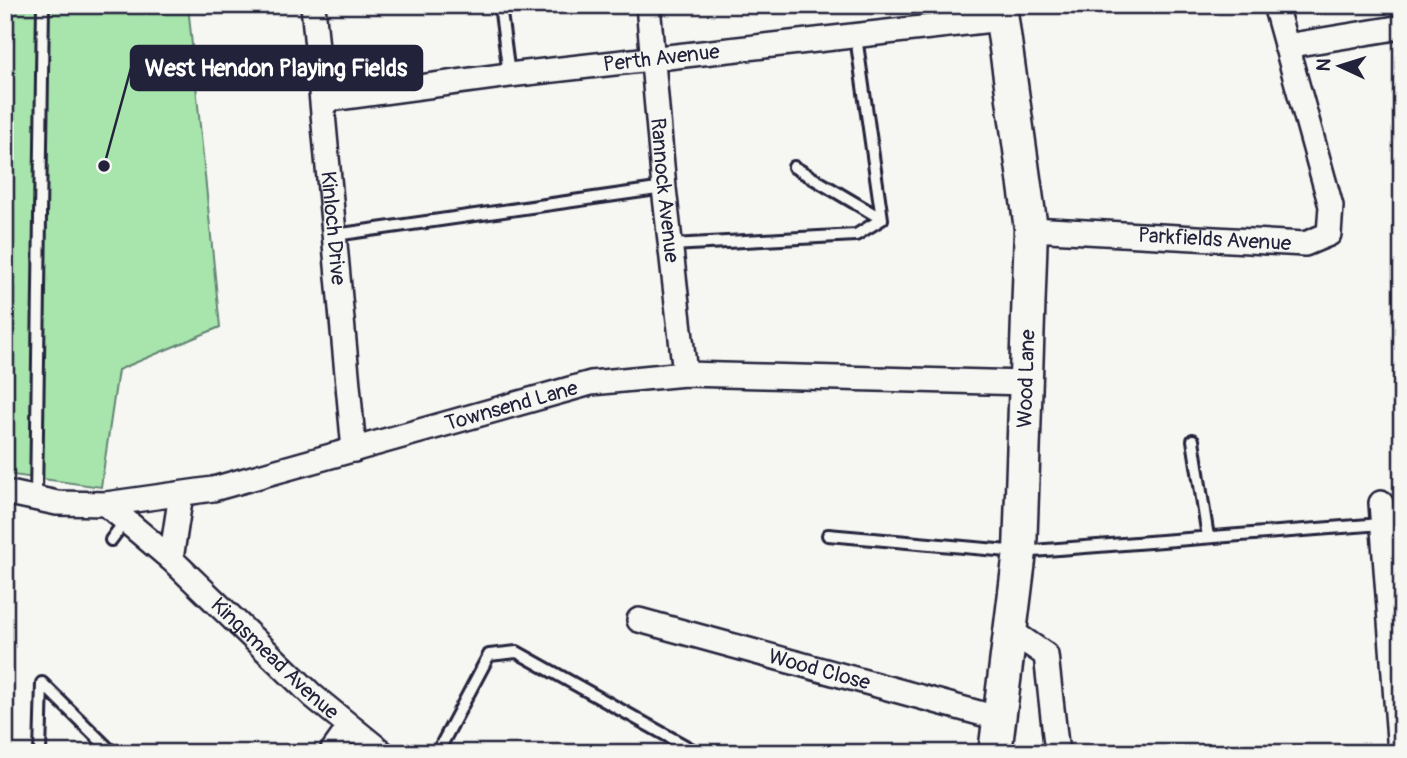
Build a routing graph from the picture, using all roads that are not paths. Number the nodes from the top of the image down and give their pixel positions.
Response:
1 (43, 5) edge
2 (313, 5) edge
3 (500, 5) edge
4 (648, 5) edge
5 (1275, 5) edge
6 (1000, 12) edge
7 (1402, 27) edge
8 (856, 37) junction
9 (1286, 46) junction
10 (653, 61) junction
11 (509, 75) junction
12 (323, 100) junction
13 (794, 167) dead end
14 (664, 188) junction
15 (882, 219) junction
16 (1031, 229) junction
17 (335, 235) junction
18 (671, 245) junction
19 (685, 374) junction
20 (1027, 383) junction
21 (1193, 439) dead end
22 (354, 450) junction
23 (5, 492) edge
24 (181, 494) junction
25 (36, 500) junction
26 (106, 505) junction
27 (1382, 513) joint
28 (125, 521) junction
29 (828, 535) dead end
30 (1208, 537) junction
31 (111, 540) dead end
32 (1020, 552) junction
33 (171, 559) junction
34 (639, 620) dead end
35 (1397, 624) edge
36 (1011, 631) junction
37 (1001, 719) junction
38 (349, 728) junction
39 (40, 753) edge
40 (113, 753) edge
41 (331, 753) edge
42 (383, 753) edge
43 (437, 753) edge
44 (698, 753) edge
45 (995, 753) edge
46 (1056, 753) edge
47 (1400, 753) edge

1 - 25 lane
2 - 12 street, Kinloch Drive
3 - 11 lane
4 - 10 street, Rannock Avenue
5 - 9 street, Parkfields Avenue
6 - 8 street, Perth Avenue
6 - 16 street, Wood Lane
7 - 9 street
8 - 10 street, Perth Avenue
8 - 15 lane
9 - 16 street, Parkfields Avenue
10 - 11 street, Perth Avenue
10 - 14 street, Rannock Avenue
11 - 12 street, Perth Avenue
12 - 17 street, Kinloch Drive
13 - 15 lane
14 - 17 lane
14 - 18 street, Rannock Avenue
15 - 18 lane
16 - 20 street, Wood Lane
17 - 22 street, Kinloch Drive
18 - 19 street, Rannock Avenue
19 - 20 street, Townsend Lane
19 - 22 street, Townsend Lane
20 - 32 street, Wood Lane
21 - 30 lane
22 - 24 street, Townsend Lane
23 - 25 street, Townsend Lane
24 - 26 street, Townsend Lane
24 - 33 street
25 - 26 street, Townsend Lane
26 - 28 street, Kingsmead Avenue
27 - 30 lane
27 - 35 street
28 - 31 lane
28 - 33 street, Kingsmead Avenue
29 - 32 lane
30 - 32 lane
32 - 36 street, Wood Lane
33 - 38 street, Kingsmead Avenue
34 - 37 street, Wood Close
35 - 47 street
36 - 37 street, Wood Lane
36 - 46 street
37 - 45 street, Wood Lane
38 - 41 street
38 - 42 street, Kingsmead Avenue
39 - 40 lane
43 - 44 lane

